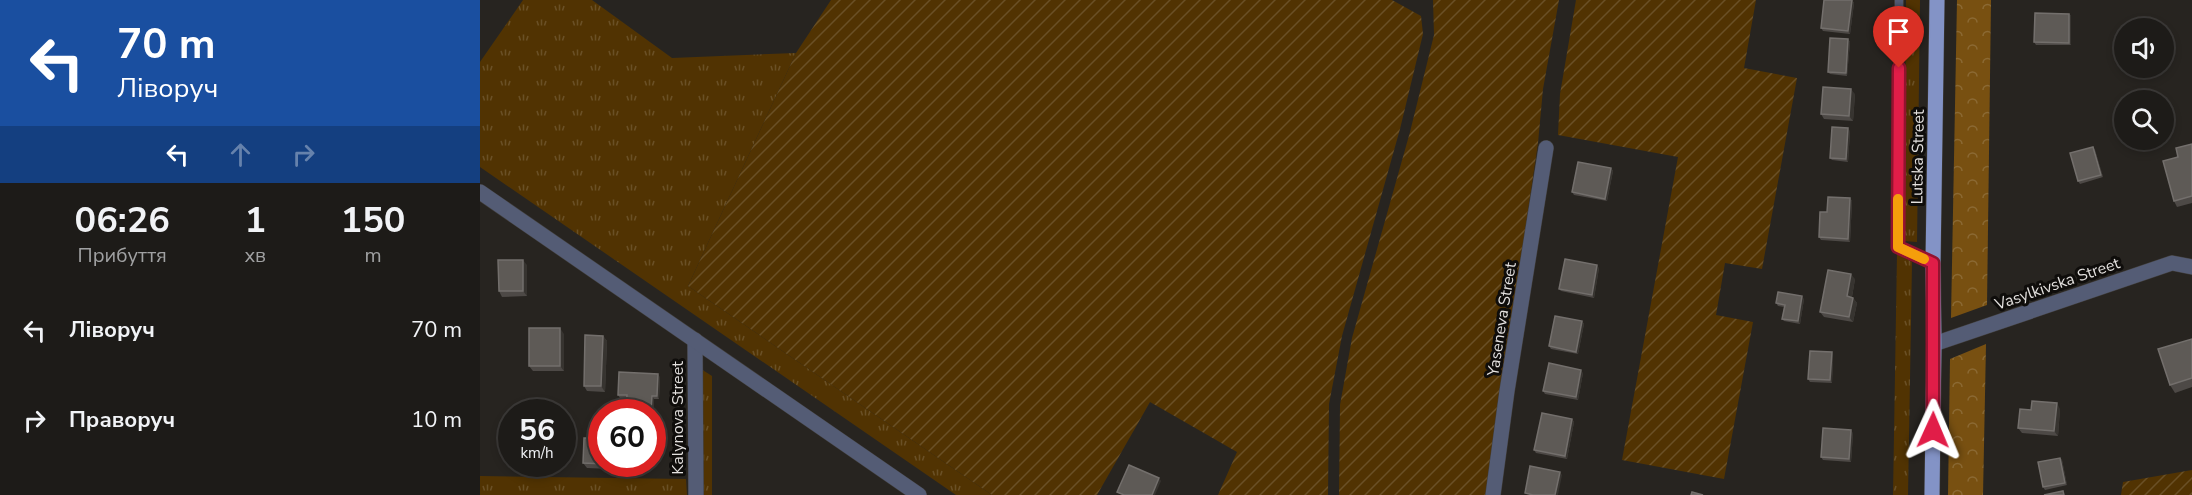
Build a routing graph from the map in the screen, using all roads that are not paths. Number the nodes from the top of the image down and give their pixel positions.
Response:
1 (1899, 0) edge
2 (1937, 0) edge
3 (1546, 148) dead end
4 (480, 192) edge
5 (1933, 263) junction
6 (2192, 267) edge
7 (695, 340) junction
8 (1934, 344) junction
9 (696, 495) edge
10 (919, 495) edge
11 (1493, 495) edge
12 (1932, 495) edge

1 - 5 lane
2 - 5 main road, Lutska Street
3 - 11 street, Yaseneva Street
4 - 7 street
5 - 8 main road, Lutska Street
6 - 8 street, Vasylkivska Street
7 - 9 street, Kalynova Street
7 - 10 street
8 - 12 main road, Lutska Street

